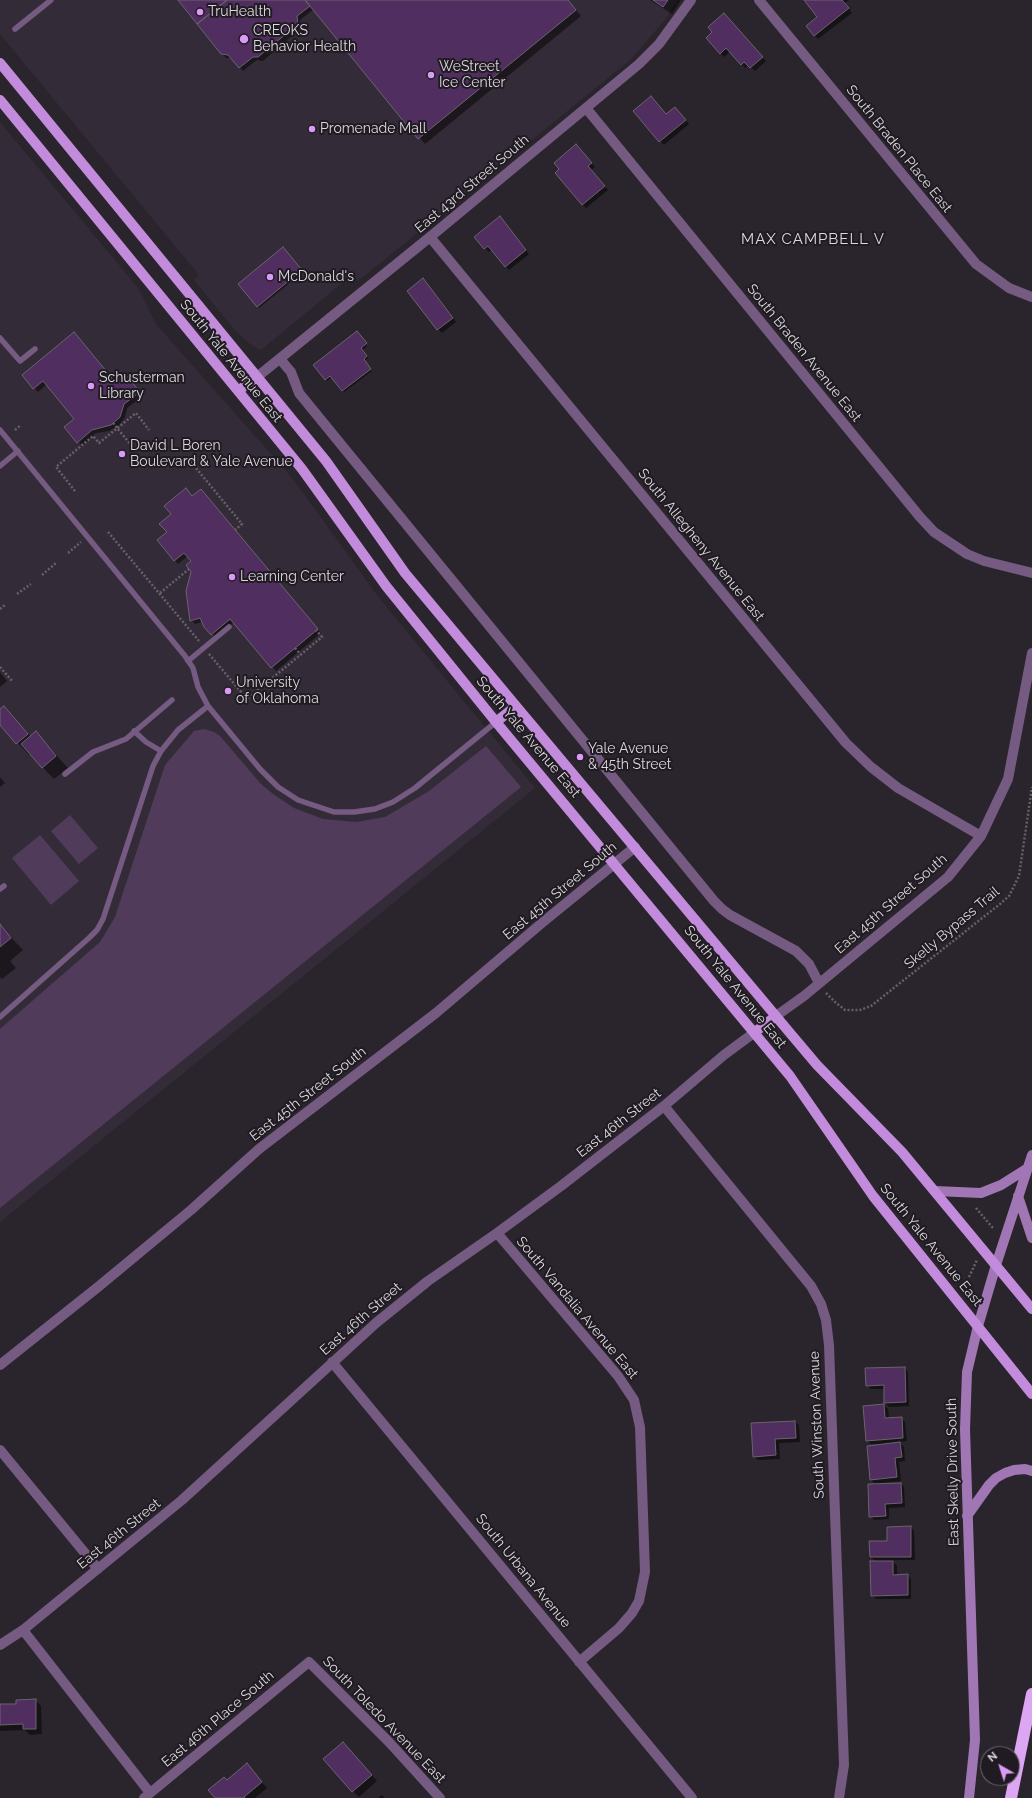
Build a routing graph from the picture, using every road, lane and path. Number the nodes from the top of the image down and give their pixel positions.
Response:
1 (51, 0) edge
2 (691, 0) edge
3 (759, 0) edge
4 (15, 29) dead end
5 (0, 63) edge
6 (0, 100) edge
7 (586, 108) junction
8 (430, 237) junction
9 (1032, 297) edge
10 (0, 338) edge
11 (35, 349) dead end
12 (280, 359) junction
13 (257, 377) junction
14 (238, 391) junction
15 (113, 423) dead end
16 (21, 425) dead end
17 (117, 428) junction
18 (0, 430) edge
19 (15, 430) dead end
20 (149, 430) dead end
21 (131, 445) dead end
22 (18, 452) junction
23 (191, 462) dead end
24 (0, 466) edge
25 (75, 491) dead end
26 (235, 530) dead end
27 (108, 532) dead end
28 (82, 542) dead end
29 (68, 553) dead end
30 (56, 563) dead end
31 (189, 569) dead end
32 (1032, 573) edge
33 (42, 574) dead end
34 (31, 584) dead end
35 (160, 593) junction
36 (17, 594) dead end
37 (166, 601) junction
38 (162, 603) dead end
39 (6, 604) dead end
40 (0, 609) edge
41 (229, 627) dead end
42 (316, 630) dead end
43 (204, 648) junction
44 (295, 648) dead end
45 (1032, 653) edge
46 (300, 655) junction
47 (188, 661) junction
48 (0, 667) edge
49 (13, 682) dead end
50 (172, 700) dead end
51 (208, 706) junction
52 (516, 706) junction
53 (496, 722) junction
54 (134, 731) junction
55 (161, 751) junction
56 (65, 774) dead end
57 (1032, 787) edge
58 (981, 836) junction
59 (635, 847) junction
60 (615, 863) junction
61 (819, 983) junction
62 (776, 1016) junction
63 (0, 1017) edge
64 (755, 1032) junction
65 (664, 1106) junction
66 (1032, 1155) edge
67 (1028, 1168) junction
68 (935, 1190) junction
69 (1018, 1196) junction
70 (976, 1208) dead end
71 (995, 1228) dead end
72 (497, 1233) junction
73 (1032, 1238) edge
74 (978, 1258) dead end
75 (996, 1265) junction
76 (969, 1277) dead end
77 (1032, 1309) edge
78 (978, 1326) junction
79 (332, 1362) junction
80 (0, 1365) edge
81 (1032, 1394) edge
82 (0, 1450) edge
83 (1032, 1471) edge
84 (967, 1516) junction
85 (98, 1569) junction
86 (22, 1630) junction
87 (0, 1646) edge
88 (309, 1662) joint
89 (579, 1662) junction
90 (1032, 1694) edge
91 (147, 1796) edge
92 (440, 1798) edge
93 (692, 1798) edge
94 (839, 1798) edge
95 (969, 1798) edge
96 (1011, 1798) edge

1 - 4 lane
2 - 7 street, East 43rd Street South
3 - 9 street, South Braden Place East
5 - 13 main road, South Yale Avenue East
6 - 14 main road, South Yale Avenue East
7 - 8 street, East 43rd Street South
7 - 32 street, South Braden Avenue East
8 - 12 street, East 43rd Street South
8 - 58 street, South Allegheny Avenue East
10 - 11 lane
12 - 13 street, East 43rd Street South
12 - 61 street
13 - 14 main road
13 - 52 main road, South Yale Avenue East
14 - 53 main road, South Yale Avenue East
15 - 17 path
16 - 19 path
17 - 20 path
17 - 21 path
17 - 25 path
18 - 22 lane
22 - 24 lane
22 - 47 lane
23 - 26 path
27 - 35 path
28 - 29 path
30 - 33 path
31 - 35 path
34 - 36 path
35 - 37 path
37 - 38 path
37 - 43 path
39 - 40 path
41 - 43 lane
42 - 46 path
43 - 46 path
43 - 47 lane
44 - 46 path
45 - 58 street, East 45th Street South
47 - 51 lane
48 - 49 path
50 - 54 lane
51 - 53 lane
51 - 55 lane
52 - 53 main road
52 - 59 main road, South Yale Avenue East
53 - 60 main road, South Yale Avenue East
54 - 55 lane
54 - 56 lane
55 - 63 lane
57 - 61 path, Skelly Bypass Trail
58 - 61 street, East 45th Street South
59 - 60 street, East 45th Street South
59 - 62 main road, South Yale Avenue East
60 - 64 main road, South Yale Avenue East
60 - 80 street, East 45th Street South
61 - 62 street, East 45th Street South
62 - 64 main road
62 - 68 main road, South Yale Avenue East
64 - 65 street, East 46th Street
64 - 78 main road, South Yale Avenue East
65 - 72 street, East 46th Street
65 - 94 street, South Winston Avenue
66 - 67 main road, East Skelly Drive South
67 - 68 main road
67 - 69 main road, East Skelly Drive South
68 - 75 main road, South Yale Avenue East
69 - 73 main road
69 - 75 main road, East Skelly Drive South
70 - 71 path
72 - 79 street, East 46th Street
72 - 89 street, South Vandalia Avenue East
74 - 76 path
75 - 77 main road, South Yale Avenue East
75 - 78 main road, East Skelly Drive South
78 - 81 main road, South Yale Avenue East
78 - 84 main road, East Skelly Drive South
79 - 85 street, East 46th Street
79 - 89 street, South Urbana Avenue
82 - 85 street
83 - 84 main road
84 - 95 main road, East Skelly Drive South
85 - 86 street, East 46th Street
86 - 87 street, East 46th Street
86 - 91 street
88 - 91 street, East 46th Place South
88 - 92 street, South Toledo Avenue East
89 - 93 street, South Urbana Avenue
90 - 96 highway

